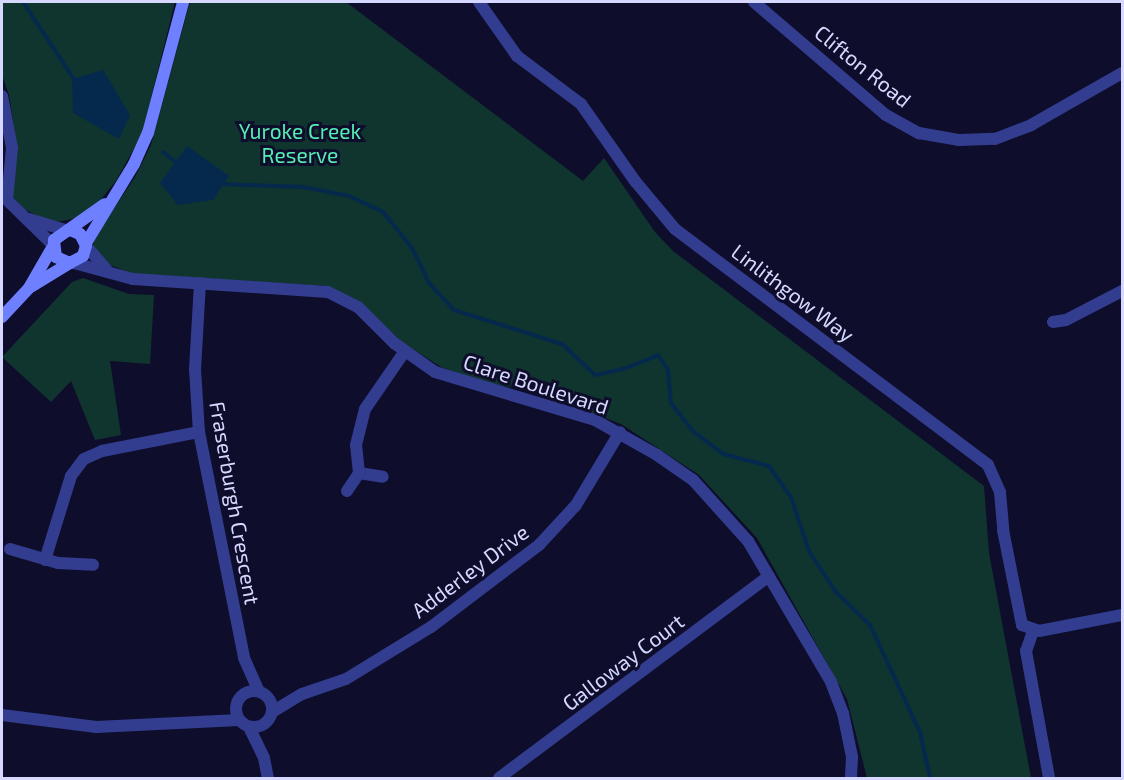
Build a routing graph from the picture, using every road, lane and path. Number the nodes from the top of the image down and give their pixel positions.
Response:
1 (183, 2) edge
2 (479, 2) edge
3 (754, 2) edge
4 (1122, 73) edge
5 (2, 96) edge
6 (113, 197) junction
7 (4, 200) edge
8 (28, 219) junction
9 (67, 230) junction
10 (86, 245) junction
11 (52, 246) junction
12 (72, 263) junction
13 (108, 270) junction
14 (200, 283) junction
15 (29, 288) junction
16 (1122, 291) edge
17 (2, 317) edge
18 (1053, 322) dead end
19 (405, 351) junction
20 (199, 432) junction
21 (620, 432) junction
22 (359, 473) junction
23 (383, 477) dead end
24 (347, 491) dead end
25 (10, 549) dead end
26 (45, 560) junction
27 (93, 565) dead end
28 (769, 576) junction
29 (1122, 615) edge
30 (1033, 631) junction
31 (244, 658) junction
32 (263, 694) junction
33 (302, 694) junction
34 (239, 700) junction
35 (272, 712) junction
36 (2, 715) edge
37 (200, 720) junction
38 (244, 724) junction
39 (265, 724) junction
40 (264, 758) junction
41 (846, 777) edge
42 (268, 778) edge
43 (500, 778) edge
44 (1049, 778) edge

1 - 6 street
2 - 30 street, Linlithgow Way
3 - 4 street, Clifton Road
5 - 7 street
6 - 9 street
6 - 10 street
7 - 8 street
8 - 9 street
8 - 11 street
9 - 10 street
9 - 11 street
10 - 12 street
10 - 13 street, Clare Boulevard
11 - 12 street
11 - 15 street
12 - 13 street, Clare Boulevard
12 - 15 street
13 - 14 street, Clare Boulevard
14 - 19 street, Clare Boulevard
14 - 20 street, Fraserburgh Crescent
15 - 17 street
16 - 18 street
19 - 21 street, Clare Boulevard
19 - 22 street
20 - 26 street
20 - 31 street, Fraserburgh Crescent
21 - 28 street, Clare Boulevard
21 - 33 street, Adderley Drive
22 - 23 street
22 - 24 street
25 - 26 street
26 - 27 street
28 - 41 street, Clare Boulevard
28 - 43 street, Galloway Court
29 - 30 street
30 - 44 street
31 - 32 street, Fraserburgh Crescent
31 - 34 street, Fraserburgh Crescent
32 - 33 street, Adderley Drive
32 - 34 street, Adderley Drive
32 - 35 street, Fraserburgh Crescent
33 - 35 street, Adderley Drive
34 - 37 street
34 - 38 street, Fraserburgh Crescent
35 - 39 street
36 - 37 street
37 - 38 street
38 - 39 street
38 - 40 street
39 - 40 street
40 - 42 street

